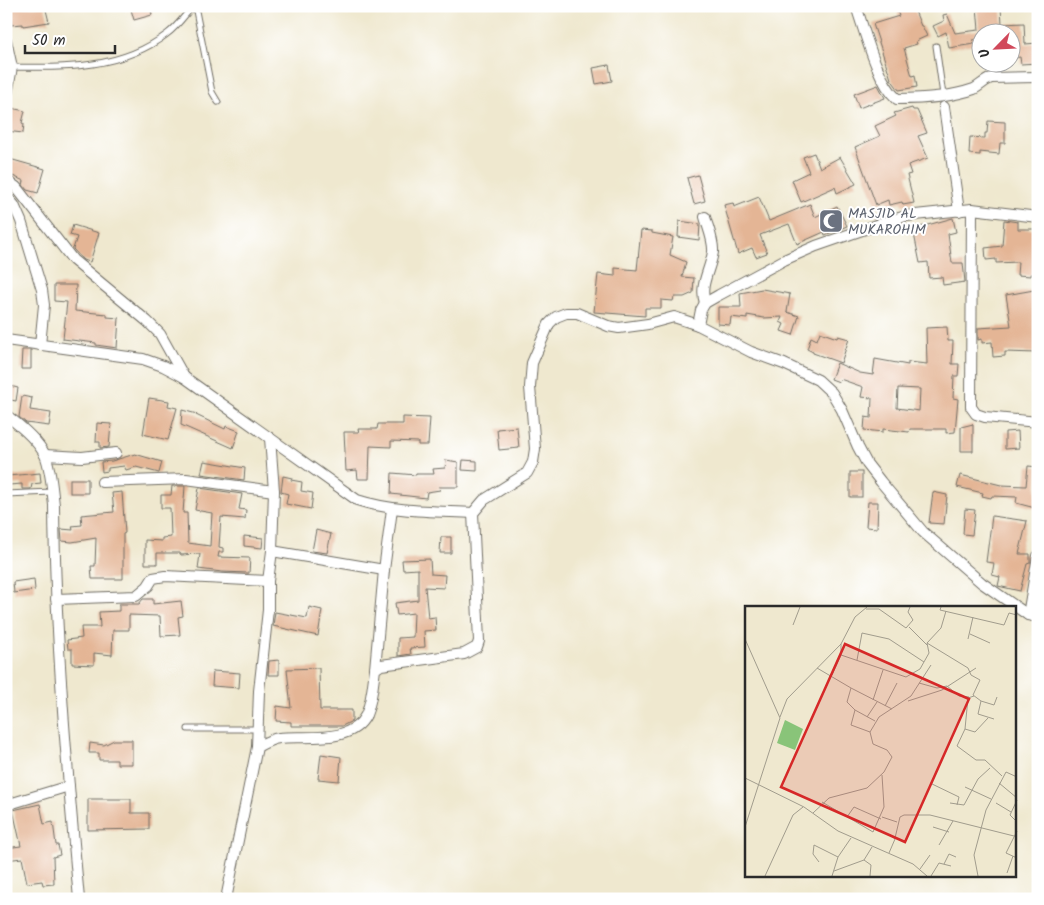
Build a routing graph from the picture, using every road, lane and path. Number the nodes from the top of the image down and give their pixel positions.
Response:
1 (194, 6) edge
2 (856, 6) edge
3 (6, 40) edge
4 (936, 46) dead end
5 (12, 67) junction
6 (1038, 77) edge
7 (943, 95) junction
8 (6, 100) edge
9 (218, 102) dead end
10 (944, 107) dead end
11 (6, 180) edge
12 (6, 196) edge
13 (972, 209) junction
14 (959, 211) junction
15 (705, 217) dead end
16 (1038, 217) edge
17 (705, 303) junction
18 (698, 326) junction
19 (6, 340) edge
20 (40, 345) junction
21 (184, 377) junction
22 (6, 415) edge
23 (1038, 422) edge
24 (270, 438) junction
25 (116, 453) dead end
26 (45, 455) junction
27 (102, 482) dead end
28 (274, 491) junction
29 (52, 492) junction
30 (6, 494) edge
31 (392, 509) junction
32 (473, 513) junction
33 (272, 551) junction
34 (1038, 556) edge
35 (384, 570) junction
36 (268, 581) junction
37 (56, 599) junction
38 (1033, 616) edge
39 (375, 669) junction
40 (188, 729) dead end
41 (258, 729) junction
42 (257, 747) junction
43 (69, 786) junction
44 (6, 805) edge
45 (79, 899) edge
46 (226, 899) edge

1 - 5 lane
1 - 9 lane
2 - 7 street
3 - 5 street
4 - 7 lane
5 - 8 street
6 - 7 street
10 - 14 street
11 - 21 street
12 - 20 street
13 - 14 street
13 - 16 street
13 - 23 street
14 - 17 street
15 - 17 street
17 - 18 street
18 - 32 street
18 - 38 street
19 - 20 street
20 - 21 street
21 - 24 street
22 - 26 street
24 - 28 street
24 - 31 street
25 - 26 street
26 - 29 street
27 - 28 street
28 - 33 street
29 - 30 lane
29 - 37 street
31 - 32 street
31 - 35 street
32 - 39 street
33 - 35 street
33 - 36 street
34 - 38 street
35 - 39 street
36 - 37 street
36 - 41 street
37 - 43 street
39 - 42 street
40 - 41 lane
41 - 42 street
42 - 46 street
43 - 44 street
43 - 45 street

